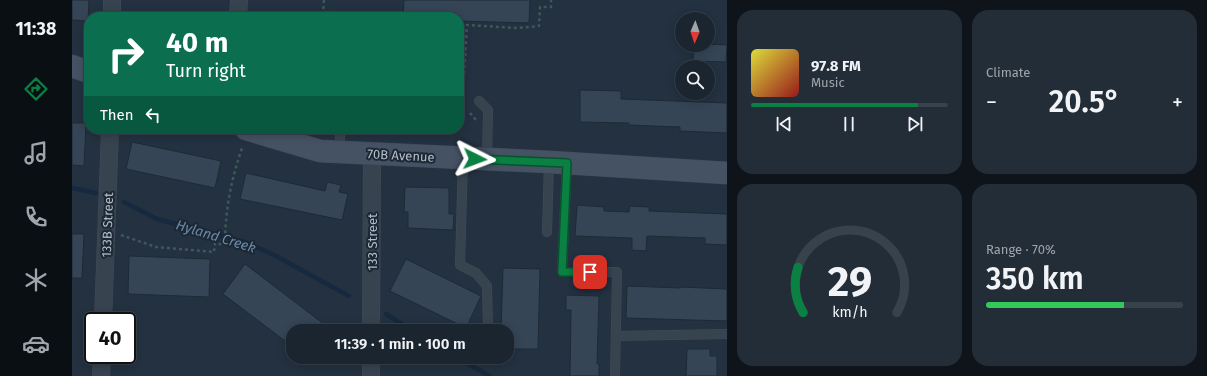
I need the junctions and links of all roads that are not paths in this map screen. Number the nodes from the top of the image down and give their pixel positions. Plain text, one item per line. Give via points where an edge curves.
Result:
1 (112, 0) edge
2 (239, 0) edge
3 (112, 12) edge
4 (238, 12) edge
5 (72, 66) edge
6 (84, 70) edge
7 (479, 101) dead end
8 (110, 134) edge
9 (340, 134) edge
10 (244, 138) edge
11 (340, 152) junction
12 (372, 153) junction
13 (463, 158) junction
14 (487, 159) junction
15 (558, 163) junction
16 (727, 173) edge
17 (547, 232) dead end
18 (103, 312) edge
19 (371, 324) edge
20 (488, 324) edge
21 (727, 334) edge
22 (616, 336) junction
23 (102, 364) edge
24 (371, 364) edge
25 (101, 376) edge
26 (371, 376) edge
27 (616, 376) edge

1 - 3 street
2 - 4 street
5 - 6 street
7 - 14 lane via 488,110
8 - 18 street, 133B Street
9 - 11 lane
10 - 11 street, 70B Avenue
11 - 12 street, 70B Avenue
12 - 13 street, 70B Avenue
12 - 19 street, 133 Street
13 - 14 street, 70B Avenue
13 - 20 lane via 460,265 476,273 487,286
14 - 15 street, 70B Avenue
15 - 16 street, 70B Avenue
15 - 17 lane
15 - 22 lane via 562,272 617,272
21 - 22 lane
22 - 27 lane
23 - 25 street
24 - 26 street

